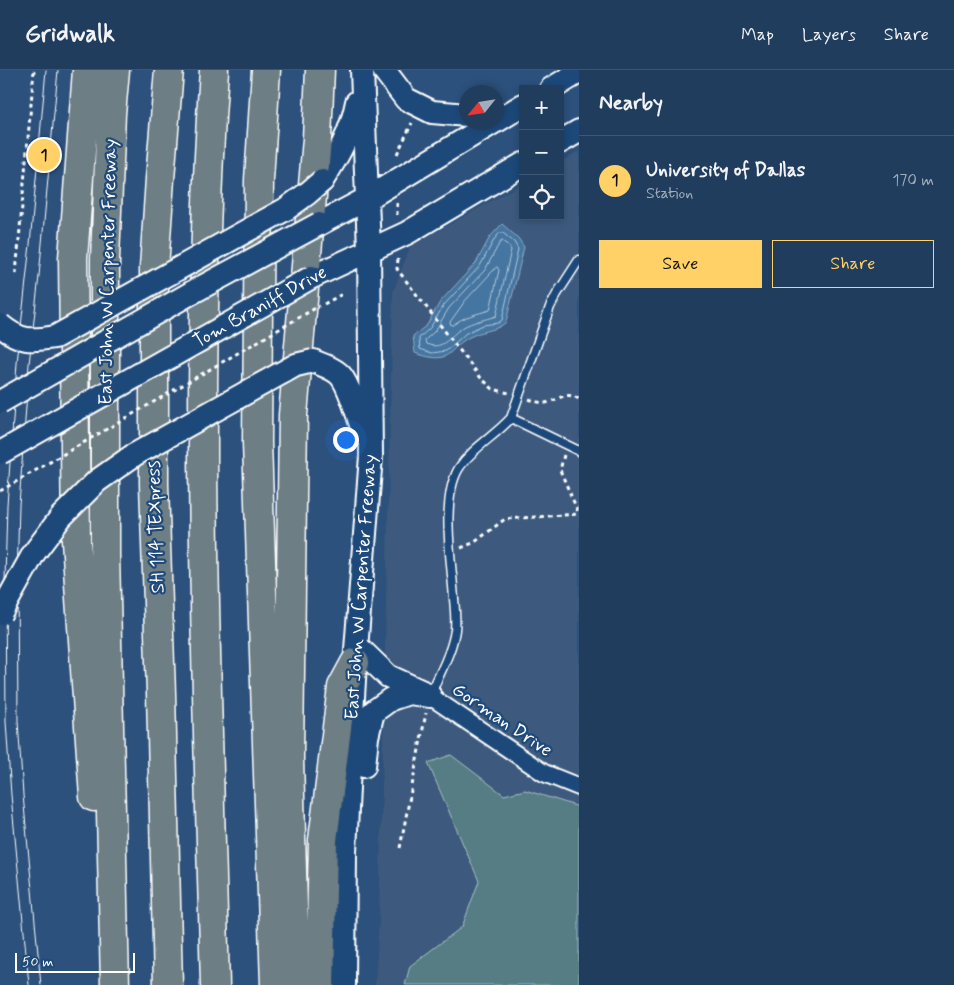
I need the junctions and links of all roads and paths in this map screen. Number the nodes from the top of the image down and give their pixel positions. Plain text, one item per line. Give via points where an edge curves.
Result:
1 (34, 70) edge
2 (87, 70) edge
3 (115, 70) edge
4 (169, 70) edge
5 (214, 70) edge
6 (266, 70) edge
7 (320, 70) edge
8 (384, 70) edge
9 (362, 71) edge
10 (579, 72) edge
11 (558, 85) edge
12 (519, 105) edge
13 (519, 107) edge
14 (504, 108) edge
15 (459, 114) edge
16 (504, 116) edge
17 (412, 122) dead end
18 (482, 130) edge
19 (579, 131) edge
20 (564, 140) edge
21 (398, 154) dead end
22 (519, 166) edge
23 (368, 198) junction
24 (396, 200) dead end
25 (396, 225) dead end
26 (370, 249) junction
27 (398, 259) dead end
28 (579, 260) edge
29 (16, 274) dead end
30 (344, 293) dead end
31 (0, 325) edge
32 (512, 394) dead end
33 (528, 399) dead end
34 (579, 399) edge
35 (0, 402) edge
36 (511, 418) junction
37 (567, 445) junction
38 (579, 450) edge
39 (0, 453) edge
40 (371, 456) junction
41 (0, 490) edge
42 (579, 514) edge
43 (451, 552) junction
44 (0, 614) edge
45 (356, 654) junction
46 (430, 696) junction
47 (579, 787) edge
48 (400, 848) dead end
49 (345, 881) junction
50 (115, 942) junction
51 (115, 985) edge
52 (168, 985) edge
53 (215, 985) edge
54 (275, 985) edge
55 (295, 985) edge
56 (320, 985) edge
57 (344, 985) edge

1 - 29 path
2 - 50 highway via 74,258 76,541 102,916
3 - 50 highway, East John W Carpenter Freeway via 105,259 106,554
4 - 52 highway, SH 114 TEXpress via 154,297 154,484
5 - 53 highway via 207,167 202,468
6 - 54 highway via 259,180 257,442
7 - 55 highway via 293,416 288,758
8 - 15 main road via 406,99 432,112
9 - 23 main road, East John W Carpenter Freeway
9 - 31 main road, bridge via 353,123 338,155 322,180 286,209 55,337 32,341 11,334
10 - 11 main road
12 - 14 main road
13 - 16 main road
17 - 21 path
18 - 23 main road
19 - 20 main road
22 - 26 main road, Tom Braniff Drive via 407,233
23 - 26 main road, East John W Carpenter Freeway
23 - 35 main road, bridge via 191,293
24 - 25 path
26 - 39 main road, Tom Braniff Drive, bridge via 312,276
26 - 40 main road, East John W Carpenter Freeway
27 - 32 path via 397,269 481,378 493,389
28 - 36 lane via 550,307
30 - 41 path, bridge
33 - 34 path via 542,403 565,395
36 - 37 lane
36 - 43 lane via 458,469 448,504
37 - 38 lane
37 - 42 path via 560,470
40 - 44 main road, bridge via 341,376 313,362 296,365 134,455 97,481 34,552
40 - 45 main road, East John W Carpenter Freeway
42 - 43 path via 504,519 475,542
43 - 46 lane via 455,629
45 - 46 main road via 388,676
45 - 49 main road, East John W Carpenter Freeway
45 - 56 highway via 342,687 323,840
46 - 47 street, Gorman Drive via 544,772
46 - 48 path
46 - 49 main road via 408,693 392,699 374,712 366,737 360,843
49 - 57 main road, East John W Carpenter Freeway
50 - 51 highway, East John W Carpenter Freeway

